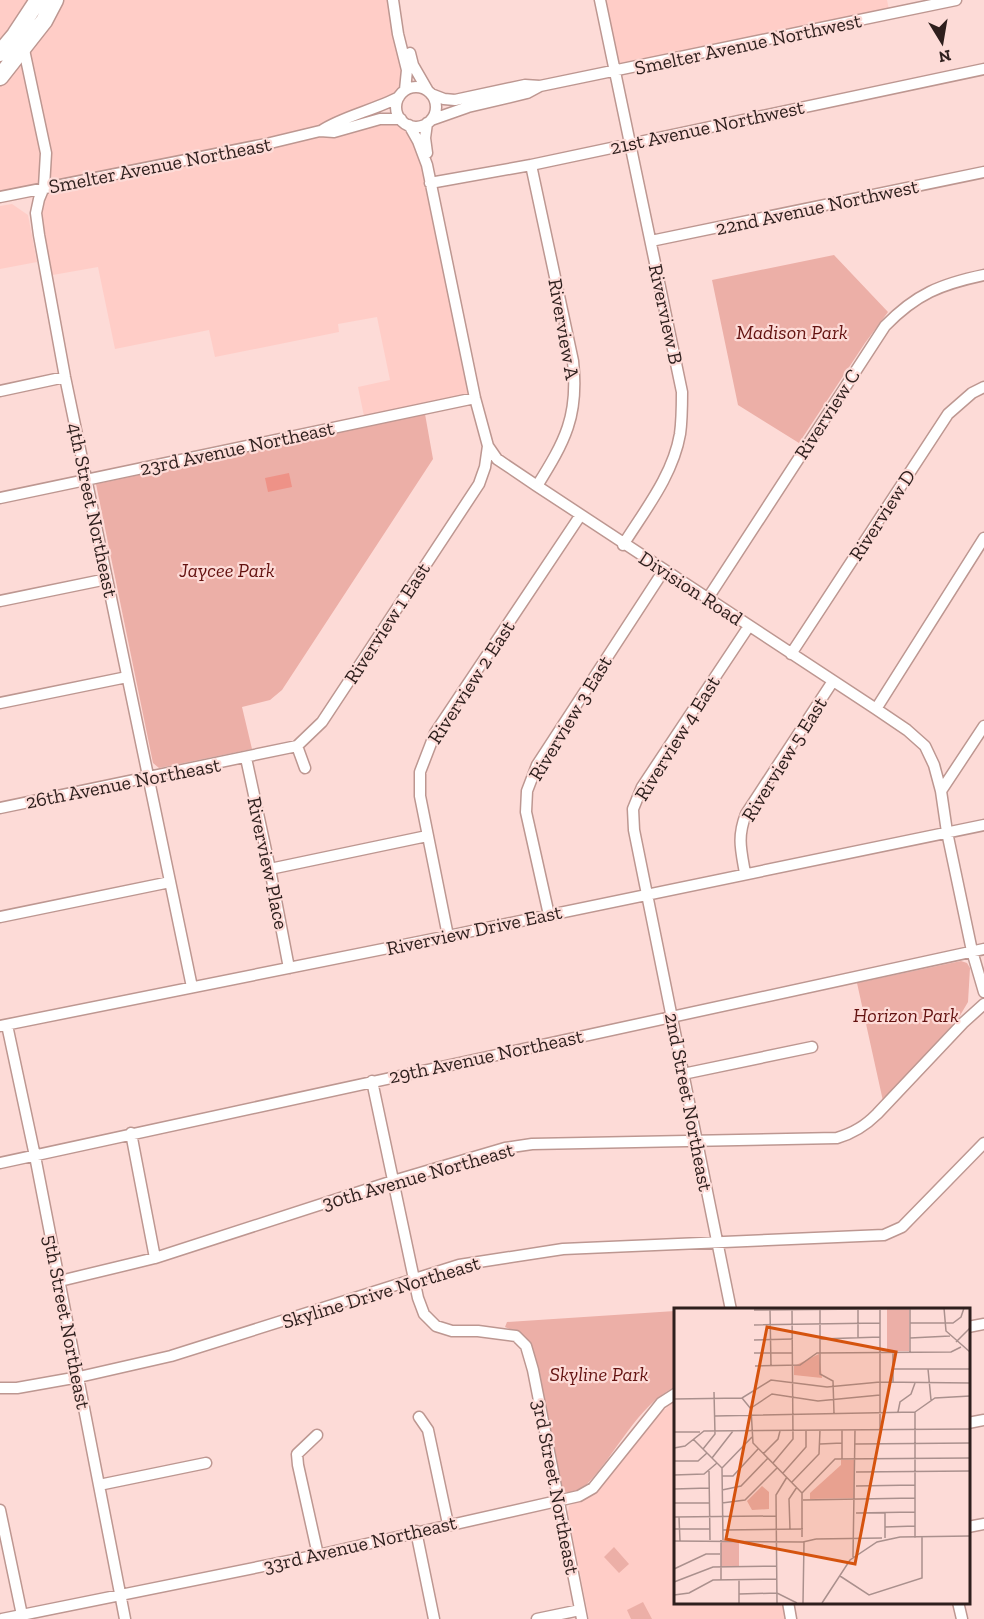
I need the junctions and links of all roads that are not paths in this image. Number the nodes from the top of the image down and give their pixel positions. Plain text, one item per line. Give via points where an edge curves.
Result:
1 (38, 0) edge
2 (55, 0) edge
3 (393, 0) edge
4 (600, 0) edge
5 (956, 0) edge
6 (397, 21) junction
7 (20, 41) junction
8 (0, 53) edge
9 (984, 69) edge
10 (615, 72) junction
11 (0, 76) edge
12 (540, 86) junction
13 (430, 92) junction
14 (402, 94) junction
15 (405, 122) junction
16 (429, 122) junction
17 (320, 131) junction
18 (631, 142) junction
19 (427, 165) junction
20 (531, 165) junction
21 (984, 172) edge
22 (430, 183) junction
23 (44, 187) junction
24 (0, 197) edge
25 (651, 242) junction
26 (984, 275) edge
27 (65, 377) junction
28 (984, 387) edge
29 (0, 391) edge
30 (475, 398) junction
31 (488, 446) junction
32 (87, 480) junction
33 (537, 486) junction
34 (0, 498) edge
35 (580, 516) junction
36 (984, 538) edge
37 (623, 545) junction
38 (664, 570) junction
39 (107, 579) junction
40 (708, 598) junction
41 (0, 600) edge
42 (749, 626) junction
43 (791, 654) junction
44 (127, 677) junction
45 (833, 681) junction
46 (0, 703) edge
47 (876, 709) junction
48 (984, 726) edge
49 (297, 746) junction
50 (246, 758) junction
51 (305, 768) dead end
52 (149, 777) junction
53 (941, 792) junction
54 (0, 808) edge
55 (984, 825) edge
56 (947, 832) junction
57 (427, 836) junction
58 (270, 869) junction
59 (746, 873) junction
60 (170, 882) junction
61 (647, 894) junction
62 (549, 915) junction
63 (0, 917) edge
64 (448, 936) junction
65 (984, 949) edge
66 (972, 951) junction
67 (289, 968) junction
68 (192, 987) junction
69 (984, 992) edge
70 (984, 1004) edge
71 (671, 1016) junction
72 (4, 1025) edge
73 (812, 1047) dead end
74 (683, 1074) junction
75 (372, 1082) junction
76 (131, 1133) junction
77 (696, 1142) junction
78 (984, 1143) edge
79 (35, 1156) junction
80 (0, 1163) edge
81 (393, 1181) junction
82 (717, 1244) junction
83 (155, 1258) junction
84 (414, 1280) junction
85 (60, 1281) junction
86 (731, 1308) edge
87 (984, 1324) edge
88 (969, 1327) edge
89 (79, 1377) junction
90 (0, 1388) edge
91 (674, 1395) edge
92 (419, 1417) dead end
93 (984, 1420) edge
94 (969, 1423) edge
95 (317, 1435) dead end
96 (206, 1463) dead end
97 (99, 1485) junction
98 (560, 1501) junction
99 (0, 1510) edge
100 (448, 1524) junction
101 (984, 1524) edge
102 (969, 1527) edge
103 (416, 1532) junction
104 (318, 1555) junction
105 (120, 1595) junction
106 (788, 1604) edge
107 (958, 1604) edge
108 (581, 1614) edge
109 (22, 1616) junction
110 (2, 1619) edge
111 (125, 1619) edge
112 (434, 1619) edge
113 (537, 1619) edge
114 (791, 1619) edge
115 (962, 1619) edge

1 - 7 highway
2 - 7 highway via 44,21
3 - 6 street
4 - 10 street, Riverview B
5 - 10 street, Smelter Avenue Northwest
6 - 13 street via 403,28 413,65
6 - 14 street via 407,70
7 - 8 highway
7 - 11 highway
7 - 23 street, 4th Street Northeast via 46,153
9 - 18 street, 21st Avenue Northwest
10 - 12 street, Smelter Avenue Northwest
10 - 18 street, Riverview B
12 - 13 street, Smelter Avenue Northwest via 525,85 455,100
12 - 16 street, Smelter Avenue Northwest
13 - 14 street via 419,87
13 - 16 street via 436,107
14 - 15 street via 396,106
14 - 17 street, Smelter Avenue Northeast
15 - 16 street via 418,126
15 - 17 street, Smelter Avenue Northeast via 380,119 334,132
15 - 19 street, Division Road
16 - 19 street, Division Road via 425,138
17 - 23 street, Smelter Avenue Northeast
18 - 20 street, 21st Avenue Northwest
18 - 25 street, Riverview B
19 - 22 street, Division Road
20 - 22 street, 21st Avenue Northwest
20 - 33 street, Riverview A via 576,386 566,436
21 - 25 street, 22nd Avenue Northwest
22 - 30 street, Division Road
23 - 24 street, Smelter Avenue Northeast
23 - 27 street, 4th Street Northeast via 36,213 37,224
25 - 37 street, Riverview B via 682,392 680,434 663,480
26 - 40 street, Riverview C via 938,287 915,300 885,326
27 - 29 street
27 - 32 street, 4th Street Northeast
28 - 43 street, Riverview D via 948,414
30 - 31 street, Division Road
30 - 32 street, 23rd Avenue Northeast
31 - 33 street, Division Road via 497,459
31 - 49 street, Riverview 1 East via 479,484 322,722
32 - 34 street, 23rd Avenue Northeast
32 - 39 street, 4th Street Northeast
33 - 35 street, Division Road
35 - 37 street, Division Road
35 - 57 street, Riverview 2 East via 435,733 420,772
36 - 47 street
37 - 38 street, Division Road
38 - 40 street, Division Road
38 - 62 street, Riverview 3 East via 537,765 527,791 526,812
39 - 41 street
39 - 44 street, 4th Street Northeast
40 - 42 street, Division Road
42 - 43 street, Division Road
42 - 61 street, Riverview 4 East via 642,787 633,808
43 - 45 street, Division Road
44 - 46 street
44 - 52 street, 4th Street Northeast
45 - 47 street, Division Road
45 - 59 street, Riverview 5 East via 746,814 739,841
47 - 53 street, Division Road via 926,746
48 - 53 street
49 - 50 street
49 - 51 street
50 - 52 street, 26th Avenue Northeast
50 - 58 street, Riverview Place
52 - 54 street, 26th Avenue Northeast
52 - 60 street, 4th Street Northeast
53 - 56 street, Division Road
55 - 56 street, Riverview Drive East
56 - 59 street, Riverview Drive East
56 - 66 street, Division Road
57 - 58 street
57 - 64 street, Riverview 2 East
58 - 67 street, Riverview Place
59 - 61 street, Riverview Drive East
60 - 63 street
60 - 68 street, 4th Street Northeast
61 - 62 street, Riverview Drive East
61 - 71 street, 2nd Street Northeast
62 - 64 street, Riverview Drive East
64 - 67 street, Riverview Drive East
65 - 66 street, 29th Avenue Northeast
66 - 69 street, Division Road
66 - 71 street, 29th Avenue Northeast
67 - 68 street, Riverview Drive East
68 - 72 street, Riverview Drive East
70 - 77 street, 30th Avenue Northeast via 866,1125 852,1134 837,1138
71 - 74 street, 2nd Street Northeast
71 - 75 street, 29th Avenue Northeast
72 - 79 street, 5th Street Northeast
73 - 74 street
74 - 77 street, 2nd Street Northeast
75 - 76 street, 29th Avenue Northeast
75 - 81 street, 3rd Street Northeast
76 - 79 street, 29th Avenue Northeast
76 - 83 street
77 - 81 street, 30th Avenue Northeast via 532,1144 505,1148
77 - 82 street, 2nd Street Northeast
78 - 82 street, Skyline Drive Northeast via 902,1227 884,1235
79 - 80 street, 29th Avenue Northeast
79 - 85 street, 5th Street Northeast
81 - 83 street, 30th Avenue Northeast
81 - 84 street, 3rd Street Northeast
82 - 84 street, Skyline Drive Northeast via 528,1253 459,1265
82 - 86 street, 2nd Street Northeast
83 - 85 street, 30th Avenue Northeast
84 - 89 street, Skyline Drive Northeast via 171,1356
84 - 98 street, 3rd Street Northeast via 424,1314 436,1326 516,1336 526,1346
85 - 89 street, 5th Street Northeast
87 - 88 street
89 - 90 street, Skyline Drive Northeast
89 - 97 street, 5th Street Northeast
91 - 98 street, 33rd Avenue Northeast via 661,1403 593,1488
92 - 100 street via 428,1430
93 - 94 street
95 - 104 street via 297,1454
96 - 97 street
97 - 105 street, 5th Street Northeast
98 - 100 street, 33rd Avenue Northeast
98 - 108 street, 3rd Street Northeast
99 - 109 street
100 - 103 street, 33rd Avenue Northeast
101 - 102 street
103 - 104 street, 33rd Avenue Northeast
103 - 112 street
104 - 105 street, 33rd Avenue Northeast
105 - 109 street, 33rd Avenue Northeast
105 - 111 street, 5th Street Northeast
106 - 114 street
107 - 115 street
108 - 113 street
109 - 110 street, 33rd Avenue Northeast

